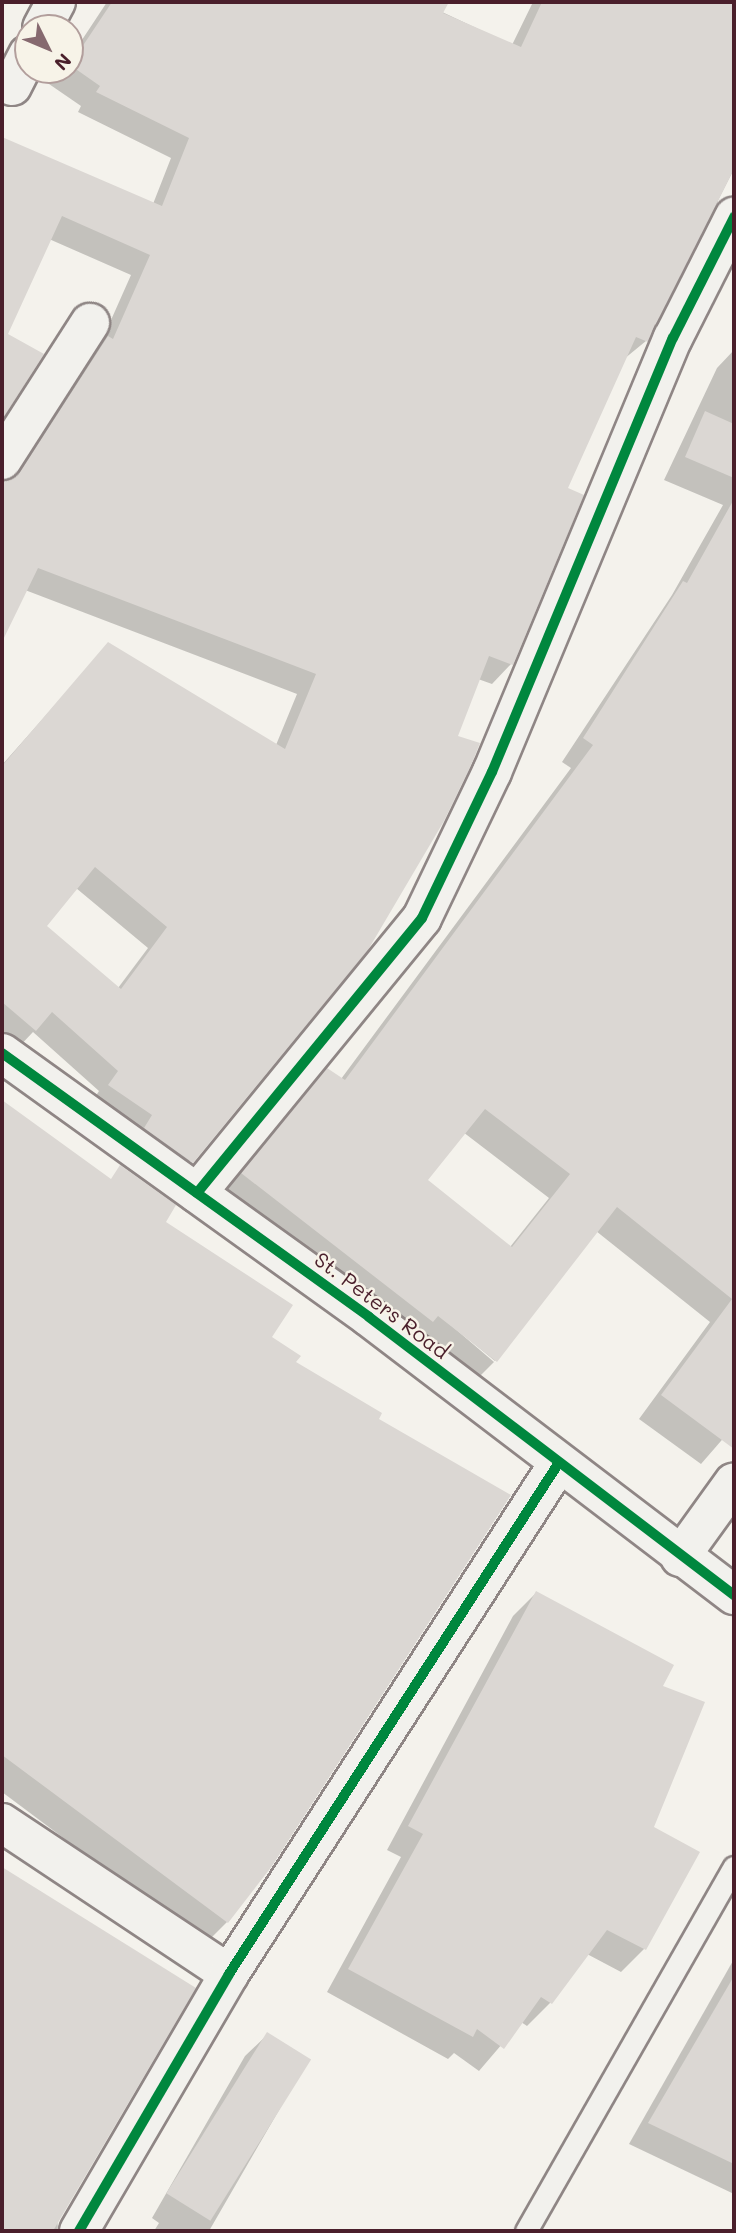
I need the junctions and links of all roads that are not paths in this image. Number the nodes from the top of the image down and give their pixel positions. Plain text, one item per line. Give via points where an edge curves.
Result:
1 (734, 217) edge
2 (90, 323) dead end
3 (2, 460) edge
4 (2, 1053) edge
5 (197, 1193) junction
6 (558, 1464) junction
7 (734, 1482) edge
8 (680, 1557) junction
9 (734, 1595) edge
10 (2, 1823) edge
11 (734, 1867) edge
12 (229, 1974) junction
13 (79, 2231) edge
14 (526, 2231) edge

1 - 5 street via 673,338 492,772 422,918
2 - 3 street
4 - 5 street, St. Peters Road
5 - 6 street, St. Peters Road via 369,1317
6 - 8 street, St. Peters Road
6 - 12 street
7 - 8 street
8 - 9 street, St. Peters Road
10 - 12 street
11 - 14 lane
12 - 13 street

